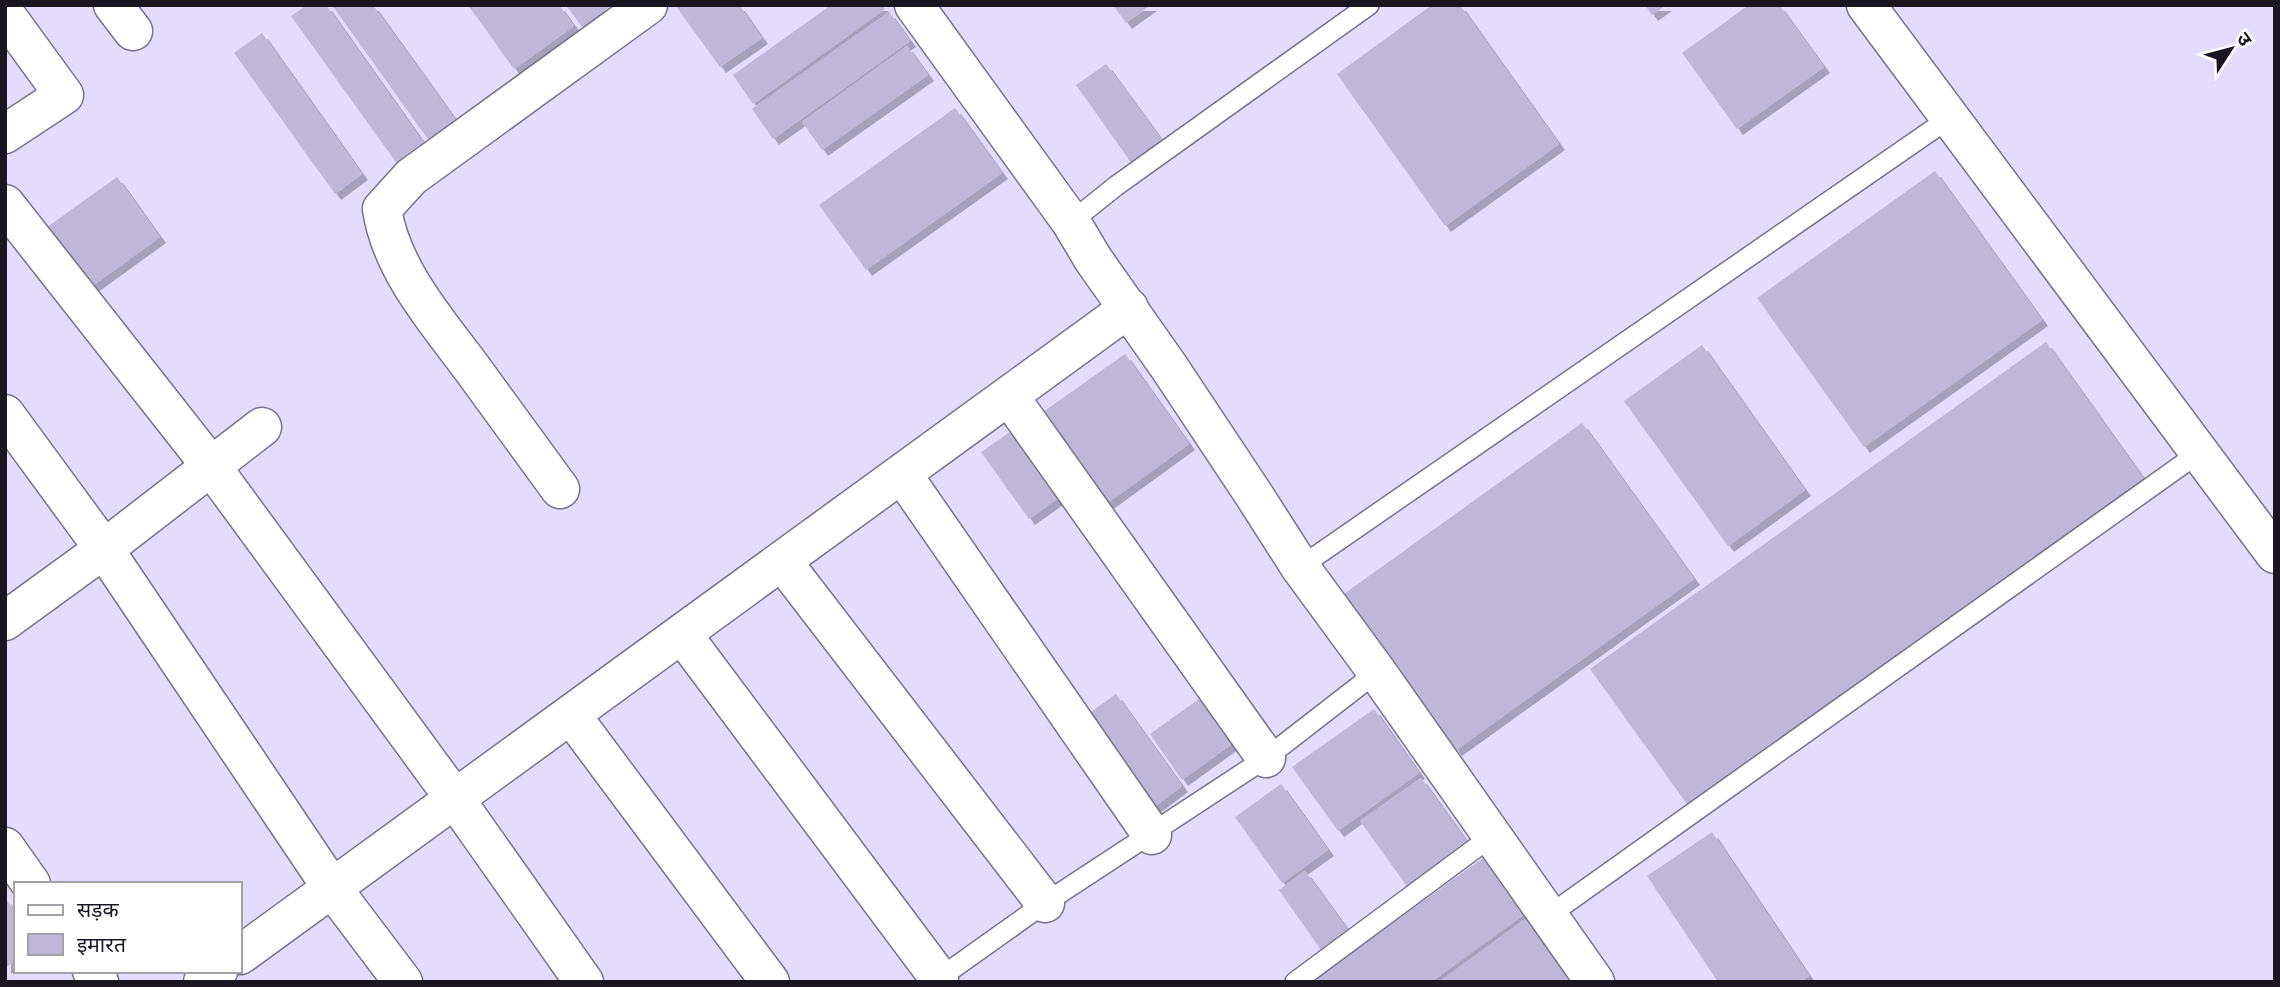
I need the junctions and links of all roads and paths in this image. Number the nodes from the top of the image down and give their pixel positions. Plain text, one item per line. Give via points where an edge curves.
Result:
1 (648, 5) edge
2 (914, 5) edge
3 (1369, 5) edge
4 (1866, 5) edge
5 (5, 14) edge
6 (1948, 119) junction
7 (5, 134) edge
8 (5, 204) edge
9 (1071, 222) junction
10 (1129, 309) junction
11 (1009, 396) junction
12 (5, 414) edge
13 (262, 427) dead end
14 (2200, 452) junction
15 (211, 466) junction
16 (902, 474) junction
17 (560, 489) dead end
18 (104, 549) junction
19 (2275, 554) edge
20 (782, 561) junction
21 (1300, 567) junction
22 (5, 621) edge
23 (682, 634) junction
24 (1377, 672) junction
25 (571, 715) junction
26 (1266, 758) junction
27 (455, 799) junction
28 (1152, 835) junction
29 (1492, 836) junction
30 (5, 847) edge
31 (30, 882) edge
32 (332, 888) junction
33 (1045, 903) junction
34 (1548, 916) junction
35 (242, 954) edge
36 (937, 980) edge
37 (403, 982) edge
38 (584, 982) edge
39 (770, 982) edge
40 (1295, 982) edge
41 (1595, 982) edge

1 - 17 street via 411,177 382,209 397,256 425,305
2 - 9 street
3 - 9 lane
4 - 6 street
5 - 7 street via 64,95
6 - 14 street
6 - 21 lane
8 - 15 street
9 - 10 street
10 - 11 street
10 - 21 street
11 - 16 street
11 - 26 street
12 - 18 street
13 - 15 street
14 - 19 street
14 - 34 lane
15 - 18 street
15 - 27 street
16 - 20 street
16 - 28 street
18 - 22 street
18 - 32 street
20 - 23 street
20 - 33 street
21 - 24 street
23 - 25 street
23 - 36 street
24 - 26 lane
24 - 29 street
25 - 27 street
25 - 39 street
26 - 28 lane
27 - 32 street
27 - 38 street
28 - 33 lane
29 - 34 street
29 - 40 lane
30 - 31 street
32 - 35 street
32 - 37 street
33 - 36 lane
34 - 41 street

